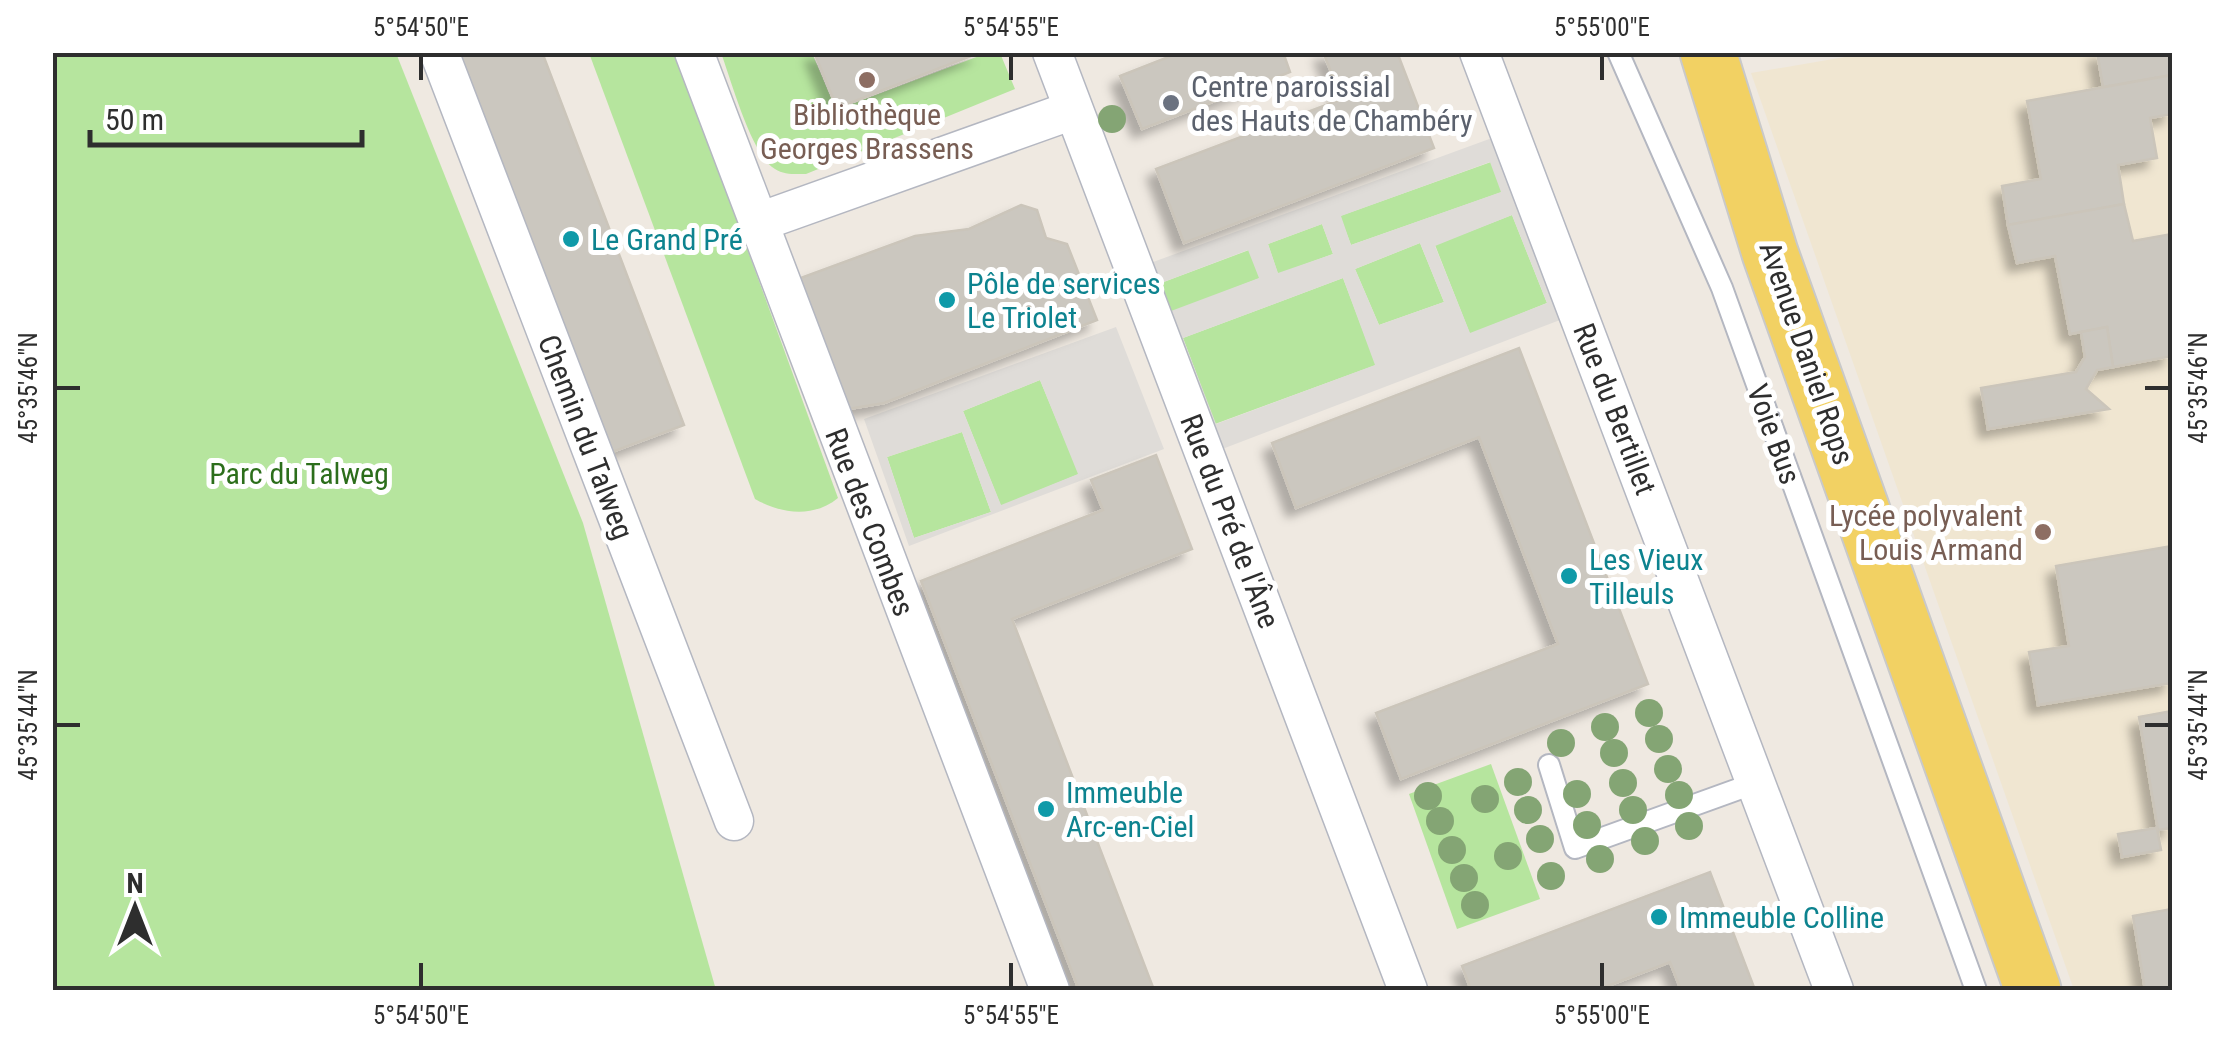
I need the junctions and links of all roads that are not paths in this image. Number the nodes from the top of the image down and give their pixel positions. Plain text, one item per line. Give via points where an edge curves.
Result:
1 (438, 52) edge
2 (694, 52) edge
3 (1052, 52) edge
4 (1479, 52) edge
5 (1618, 52) edge
6 (1668, 52) edge
7 (1708, 52) edge
8 (1074, 110) junction
9 (759, 222) junction
10 (1770, 253) junction
11 (1548, 766) dead end
12 (1758, 782) junction
13 (734, 821) dead end
14 (1050, 990) edge
15 (1408, 990) edge
16 (1834, 990) edge
17 (1976, 990) edge
18 (2033, 990) edge

1 - 13 street, Chemin du Talweg
2 - 9 street, Rue des Combes
3 - 8 street, Rue du Pré de l'Âne
4 - 12 street, Rue du Bertillet
5 - 17 lane, Voie Bus via 1722,288
6 - 10 main road
7 - 10 main road, Avenue Daniel Rops
8 - 9 street
8 - 15 street, Rue du Pré de l'Âne
9 - 14 street, Rue des Combes
10 - 18 main road, Avenue Daniel Rops
11 - 12 lane via 1575,848
12 - 16 street, Rue du Bertillet

